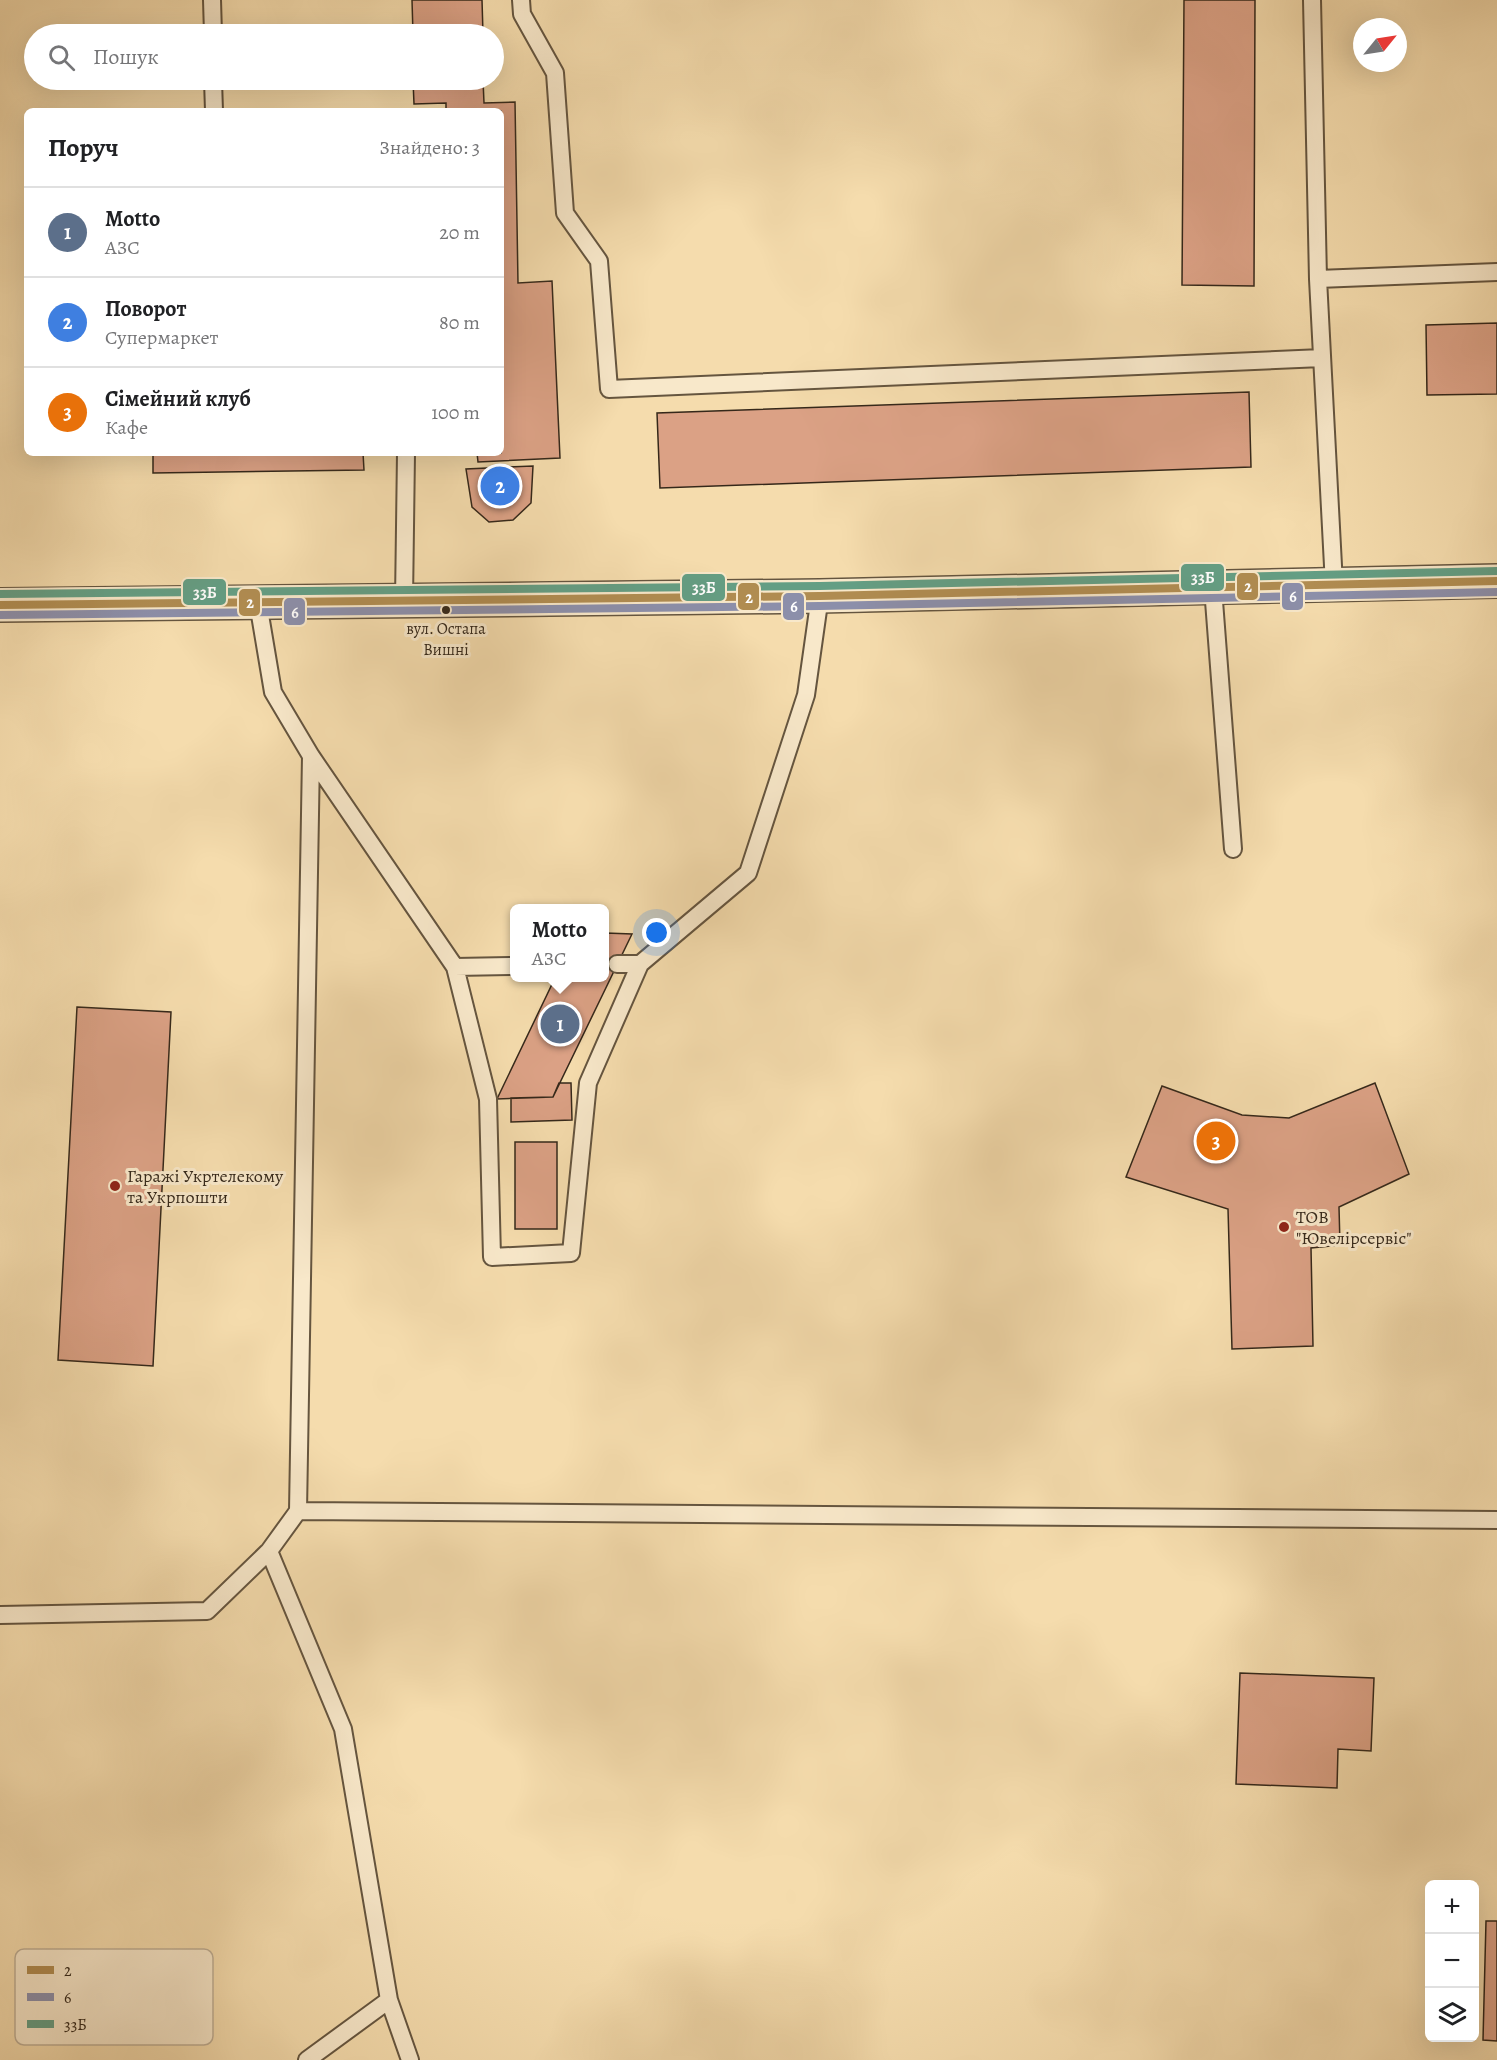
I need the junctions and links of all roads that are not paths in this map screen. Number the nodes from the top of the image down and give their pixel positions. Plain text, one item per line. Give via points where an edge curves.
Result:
1 (212, 0) edge
2 (521, 0) edge
3 (1312, 0) edge
4 (213, 24) edge
5 (213, 90) edge
6 (214, 108) edge
7 (1497, 272) edge
8 (1318, 279) junction
9 (1322, 358) junction
10 (406, 456) edge
11 (1497, 581) edge
12 (1334, 585) junction
13 (1212, 588) junction
14 (820, 596) junction
15 (404, 601) junction
16 (258, 603) junction
17 (0, 605) edge
18 (311, 756) junction
19 (1233, 849) dead end
20 (617, 964) dead end
21 (640, 964) junction
22 (510, 966) edge
23 (455, 967) junction
24 (298, 1511) junction
25 (1497, 1520) edge
26 (269, 1551) junction
27 (0, 1615) edge
28 (389, 2000) junction
29 (307, 2060) edge
30 (410, 2060) edge

1 - 4 lane
2 - 9 lane via 522,14 555,73 565,213 599,261 609,389
3 - 8 lane
5 - 6 lane
7 - 8 lane
8 - 9 lane
9 - 12 lane
10 - 15 lane
11 - 12 street
12 - 13 street
13 - 14 street
13 - 19 lane
14 - 15 street
14 - 21 lane via 806,695 748,873
15 - 16 street
16 - 17 street
16 - 18 lane via 273,692
18 - 23 lane
18 - 24 lane
20 - 21 lane
21 - 23 lane via 588,1083 571,1253 492,1257 488,1099
22 - 23 lane
24 - 25 lane
24 - 26 lane
26 - 27 lane via 207,1611
26 - 28 lane via 343,1729
28 - 29 lane
28 - 30 lane

